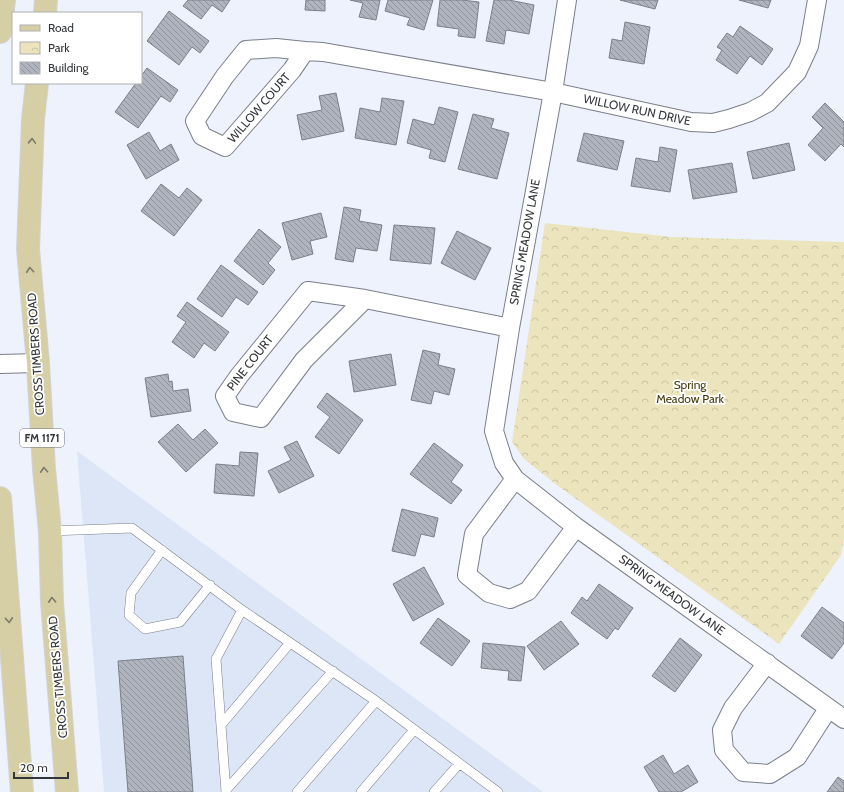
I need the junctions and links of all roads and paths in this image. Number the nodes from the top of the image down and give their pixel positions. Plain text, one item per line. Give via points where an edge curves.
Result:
1 (4, 0) edge
2 (46, 0) edge
3 (567, 0) edge
4 (817, 0) edge
5 (45, 12) edge
6 (0, 32) edge
7 (305, 51) junction
8 (36, 84) edge
9 (552, 92) junction
10 (365, 299) junction
11 (510, 328) junction
12 (38, 363) junction
13 (0, 364) edge
14 (515, 479) junction
15 (0, 498) edge
16 (576, 527) junction
17 (50, 531) junction
18 (162, 550) junction
19 (210, 585) junction
20 (242, 610) junction
21 (290, 643) junction
22 (767, 663) junction
23 (333, 671) junction
24 (376, 702) junction
25 (828, 709) junction
26 (844, 719) edge
27 (221, 725) junction
28 (414, 730) junction
29 (459, 764) junction
30 (226, 791) edge
31 (22, 792) edge
32 (67, 792) edge
33 (297, 792) edge
34 (361, 792) edge
35 (434, 792) edge
36 (497, 792) edge

1 - 6 main road
2 - 5 main road
3 - 9 street, SPRING MEADOW LANE
4 - 9 street, WILLOW RUN DRIVE via 809,46 797,72 767,103 729,120 712,123 690,122
7 - 7 street, WILLOW COURT via 292,70 225,147 202,136 195,121 246,50 276,48
7 - 9 street, WILLOW COURT
12 -> 8 main road, CROSS TIMBERS ROAD / FM 1171 via 28,249
9 - 11 street, SPRING MEADOW LANE
10 - 10 street, PINE COURT via 304,360 261,418 233,412 225,396 308,290
10 - 11 street, PINE COURT
11 - 14 street, SPRING MEADOW LANE via 494,431 504,463
12 - 13 street
17 -> 12 main road, CROSS TIMBERS ROAD / FM 1171
14 - 16 street, SPRING MEADOW LANE
14 - 16 street via 474,534 467,575 489,594 510,599 528,592
15 -> 31 main road
16 - 22 street, SPRING MEADOW LANE
17 - 18 lane via 132,528
32 -> 17 main road, CROSS TIMBERS ROAD / FM 1171 via 52,602
18 - 19 lane
18 - 19 lane via 132,593 129,616 145,629 180,622
19 - 20 lane
20 - 21 lane
20 - 27 lane via 216,659
21 - 23 lane
21 - 27 lane
22 - 25 street, SPRING MEADOW LANE
22 - 25 street via 733,708 722,730 724,750 743,772 770,774 797,757
23 - 24 lane
23 - 30 lane
24 - 28 lane
24 - 33 lane
25 - 26 street, SPRING MEADOW LANE
27 - 30 lane
28 - 29 lane
28 - 34 lane
29 - 35 lane
29 - 36 lane

